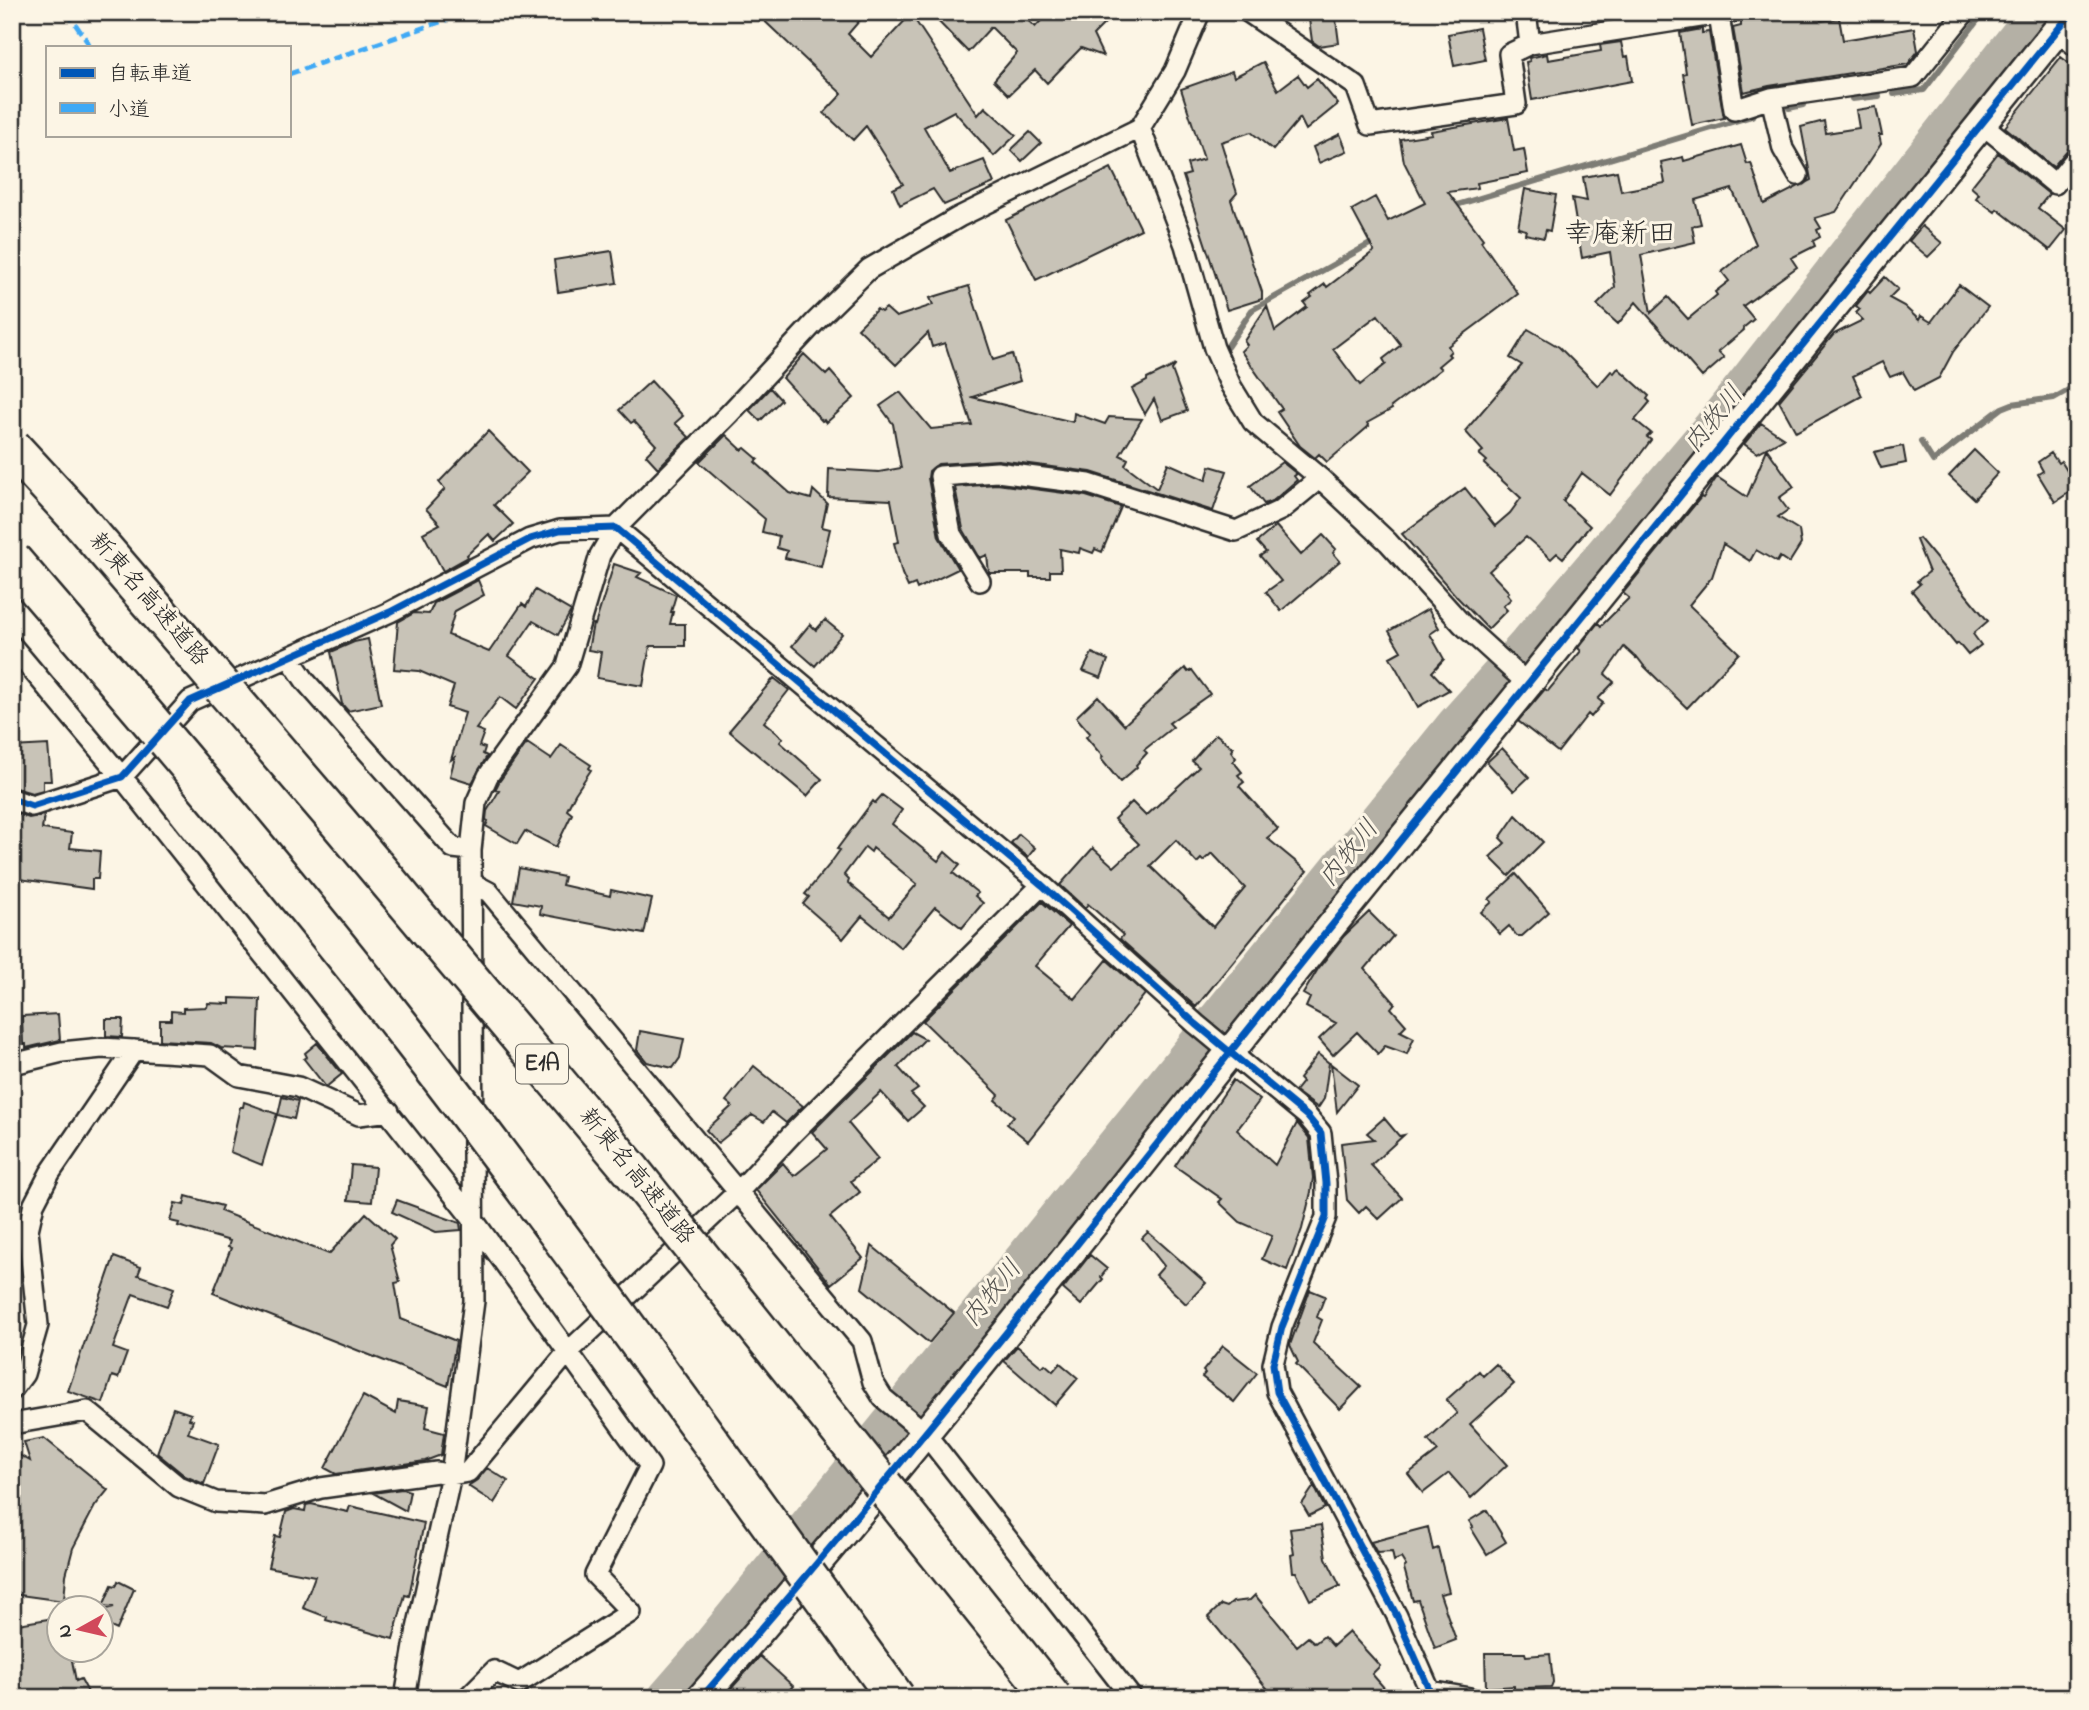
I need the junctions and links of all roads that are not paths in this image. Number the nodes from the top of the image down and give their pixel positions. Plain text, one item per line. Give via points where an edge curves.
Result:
1 (1200, 12) edge
2 (1248, 12) edge
3 (1526, 12) edge
4 (1965, 12) edge
5 (1725, 13) edge
6 (2068, 30) edge
7 (1530, 44) junction
8 (1771, 98) junction
9 (1982, 124) junction
10 (1140, 128) junction
11 (2077, 157) edge
12 (1798, 175) dead end
13 (12, 447) edge
14 (1320, 478) junction
15 (616, 528) junction
16 (12, 559) edge
17 (980, 581) dead end
18 (12, 646) edge
19 (289, 657) junction
20 (1523, 680) junction
21 (122, 777) junction
22 (12, 799) edge
23 (471, 850) junction
24 (472, 883) junction
25 (1042, 885) junction
26 (1225, 1048) junction
27 (134, 1050) junction
28 (12, 1063) edge
29 (389, 1111) junction
30 (739, 1191) junction
31 (472, 1218) junction
32 (567, 1353) junction
33 (12, 1390) edge
34 (12, 1424) edge
35 (920, 1428) junction
36 (451, 1475) junction
37 (405, 1698) edge
38 (467, 1698) edge
39 (701, 1698) edge
40 (897, 1698) edge
41 (1053, 1698) edge
42 (1132, 1698) edge
43 (1469, 1698) edge

1 - 10 street via 1175,71
2 - 7 street via 1356,86 1370,125 1516,104 1509,54
3 - 7 street
4 - 8 street via 1913,77
5 - 7 street
5 - 8 street via 1734,110
6 - 9 street
8 - 12 street via 1783,149
9 - 11 street via 2054,184
9 - 20 street
10 - 14 street via 1185,245 1214,348 1231,386 1253,422
10 - 15 street via 959,217 869,269
13 - 41 highway, 新東名高速道路 / E1A, bridge via 313,792 632,1171
14 - 17 street via 1281,510 1236,531 1089,484 997,472 940,476 951,534
14 - 20 street
15 - 19 street via 559,530 530,539 390,612
15 - 23 street via 600,555 567,666 488,776 476,803
15 - 25 street
16 - 40 highway, bridge via 211,792 405,1032 595,1283
18 - 21 street
19 - 21 street via 190,701
19 - 23 street via 453,848
20 - 26 street
21 - 22 street via 32,806
21 - 29 street
23 - 24 street
24 - 30 street via 489,892
24 - 31 street
25 - 26 street
25 - 30 street
26 - 35 street
26 - 43 street via 1321,1133 1326,1217 1282,1327 1273,1364 1277,1392 1397,1616 1430,1691
27 - 28 street via 102,1048
27 - 29 street via 211,1055 239,1076 298,1087 359,1115
27 - 33 street via 34,1204 29,1230 38,1325 24,1374
29 - 31 street
30 - 32 street
30 - 35 street via 862,1341 873,1382 883,1398
31 - 32 street
31 - 36 street via 474,1301
32 - 36 street via 468,1472
32 - 38 street via 650,1466 595,1575 631,1612 519,1683 494,1671
34 - 36 street via 87,1411 179,1487 216,1502 265,1505 321,1488 437,1472
35 - 39 street via 768,1622
35 - 42 street
36 - 37 street

